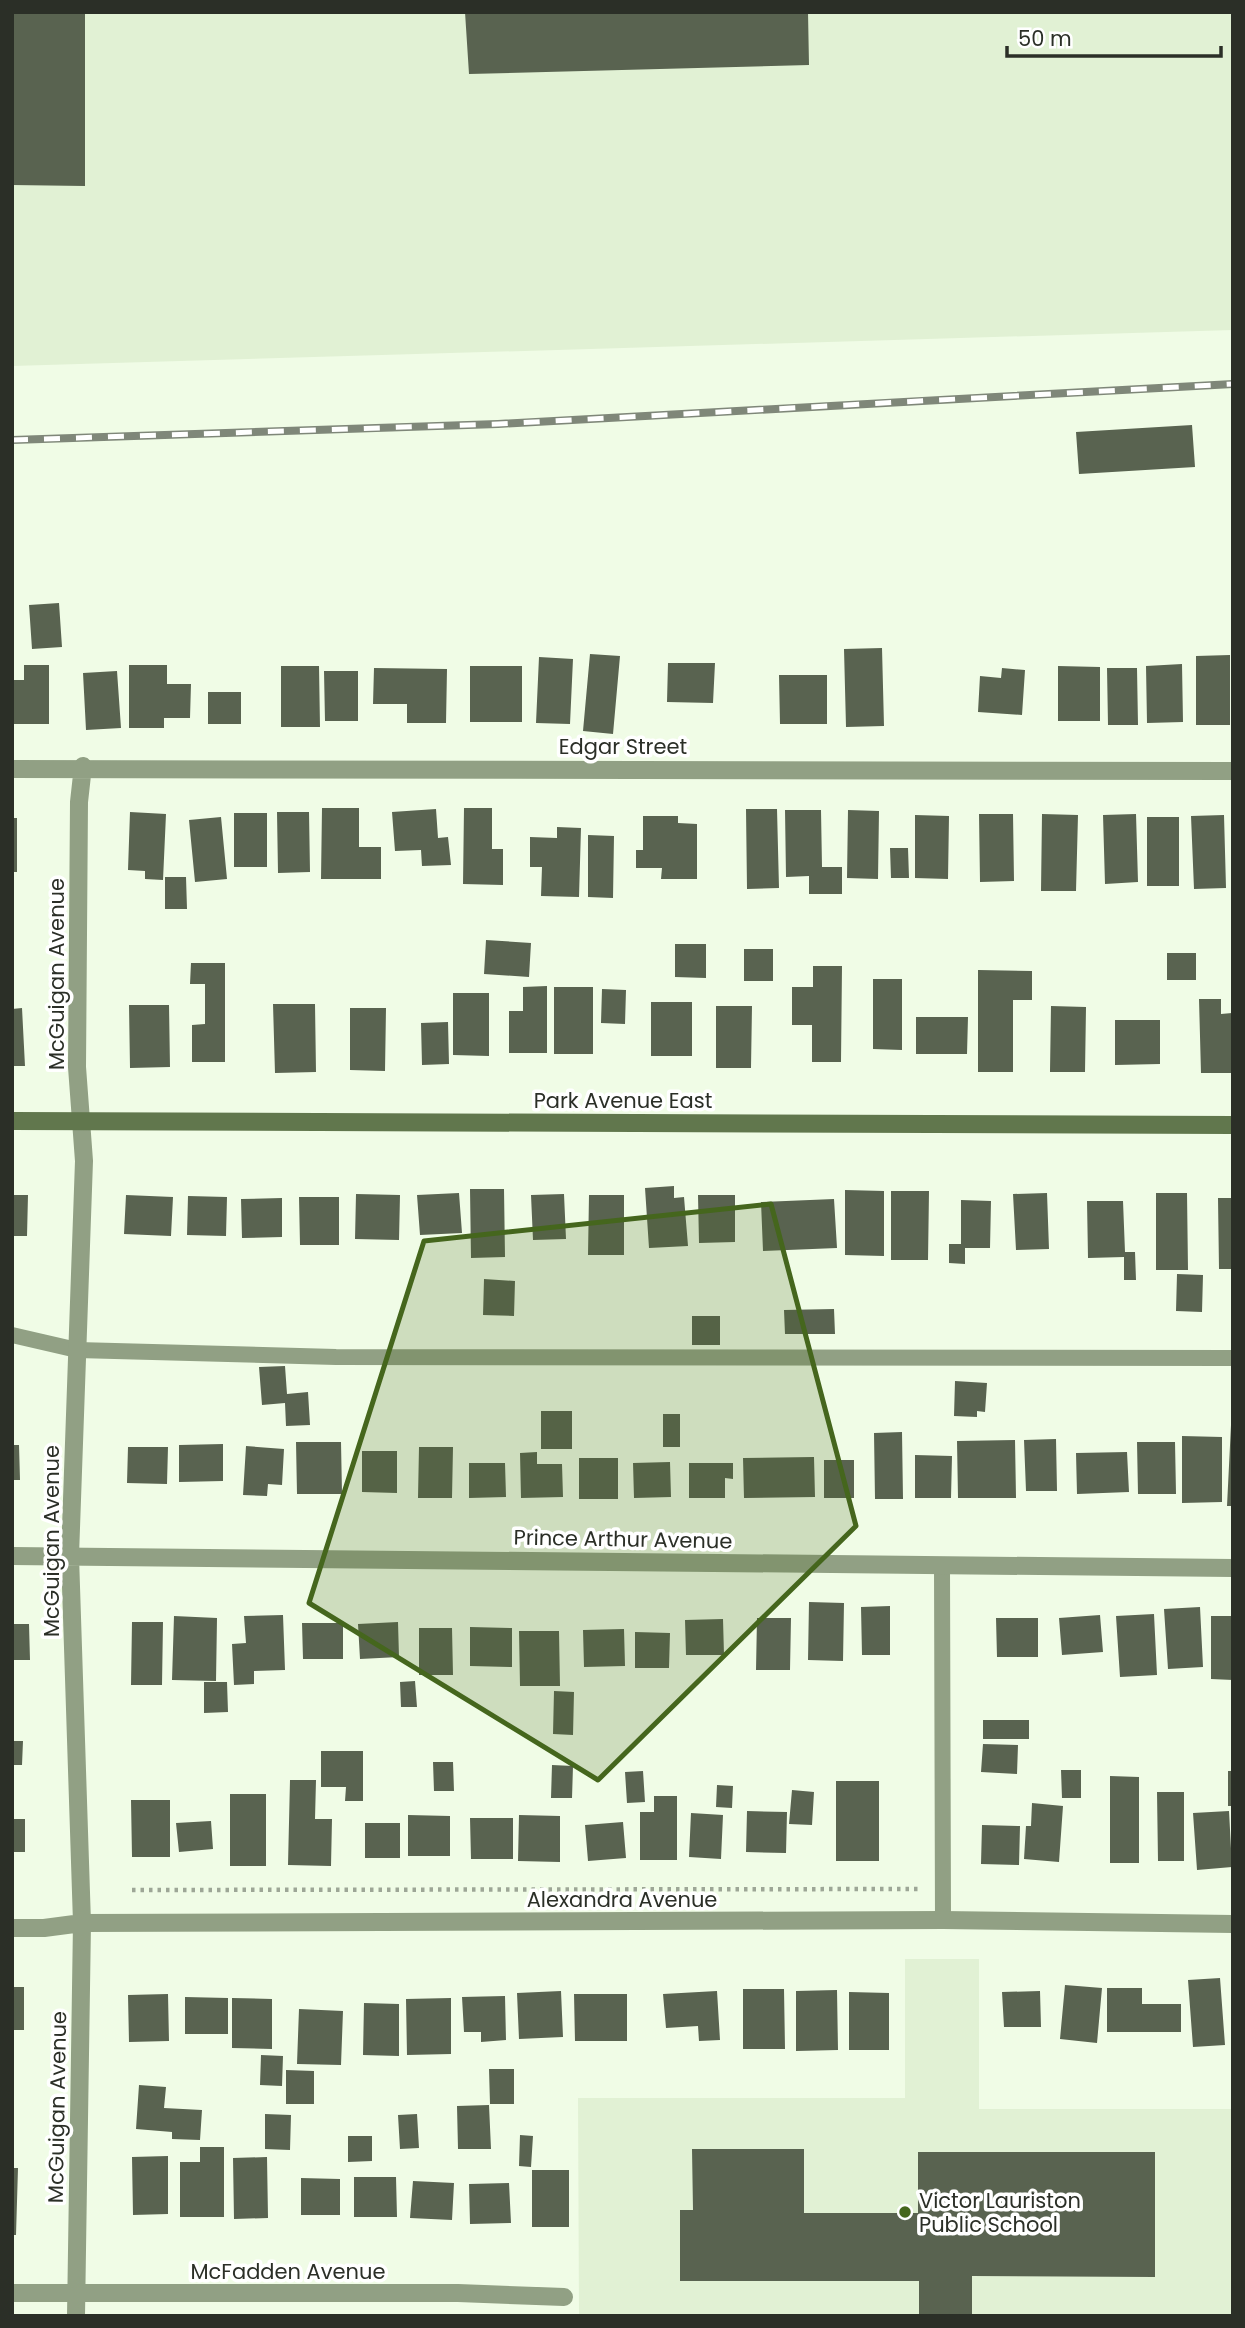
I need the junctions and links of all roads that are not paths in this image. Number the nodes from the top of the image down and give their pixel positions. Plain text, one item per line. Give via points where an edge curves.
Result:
1 (83, 766) junction
2 (12, 769) edge
3 (1233, 771) edge
4 (12, 1121) edge
5 (80, 1121) junction
6 (1233, 1125) edge
7 (12, 1335) edge
8 (77, 1350) junction
9 (1233, 1358) edge
10 (12, 1556) edge
11 (70, 1556) junction
12 (942, 1566) junction
13 (1233, 1568) edge
14 (943, 1920) junction
15 (82, 1923) junction
16 (1233, 1924) edge
17 (12, 1928) edge
18 (12, 2293) edge
19 (75, 2295) junction
20 (564, 2297) dead end
21 (76, 2316) edge

1 - 2 street, Edgar Street
1 - 3 street, Edgar Street
1 - 5 street, McGuigan Avenue via 79,802
4 - 5 main road, Park Avenue East
5 - 6 main road, Park Avenue East
5 - 8 street, McGuigan Avenue via 84,1161
7 - 8 lane
8 - 9 lane via 336,1357
8 - 11 street, McGuigan Avenue
10 - 11 street, Prince Arthur Avenue
11 - 12 street, Prince Arthur Avenue
11 - 15 street, McGuigan Avenue
12 - 13 street, Prince Arthur Avenue
12 - 14 lane
14 - 15 street, Alexandra Avenue
14 - 16 street, Alexandra Avenue
15 - 17 street, Alexandra Avenue
15 - 19 street, McGuigan Avenue
18 - 19 street, McFadden Avenue
19 - 20 street, McFadden Avenue via 458,2293
19 - 21 street, McGuigan Avenue

